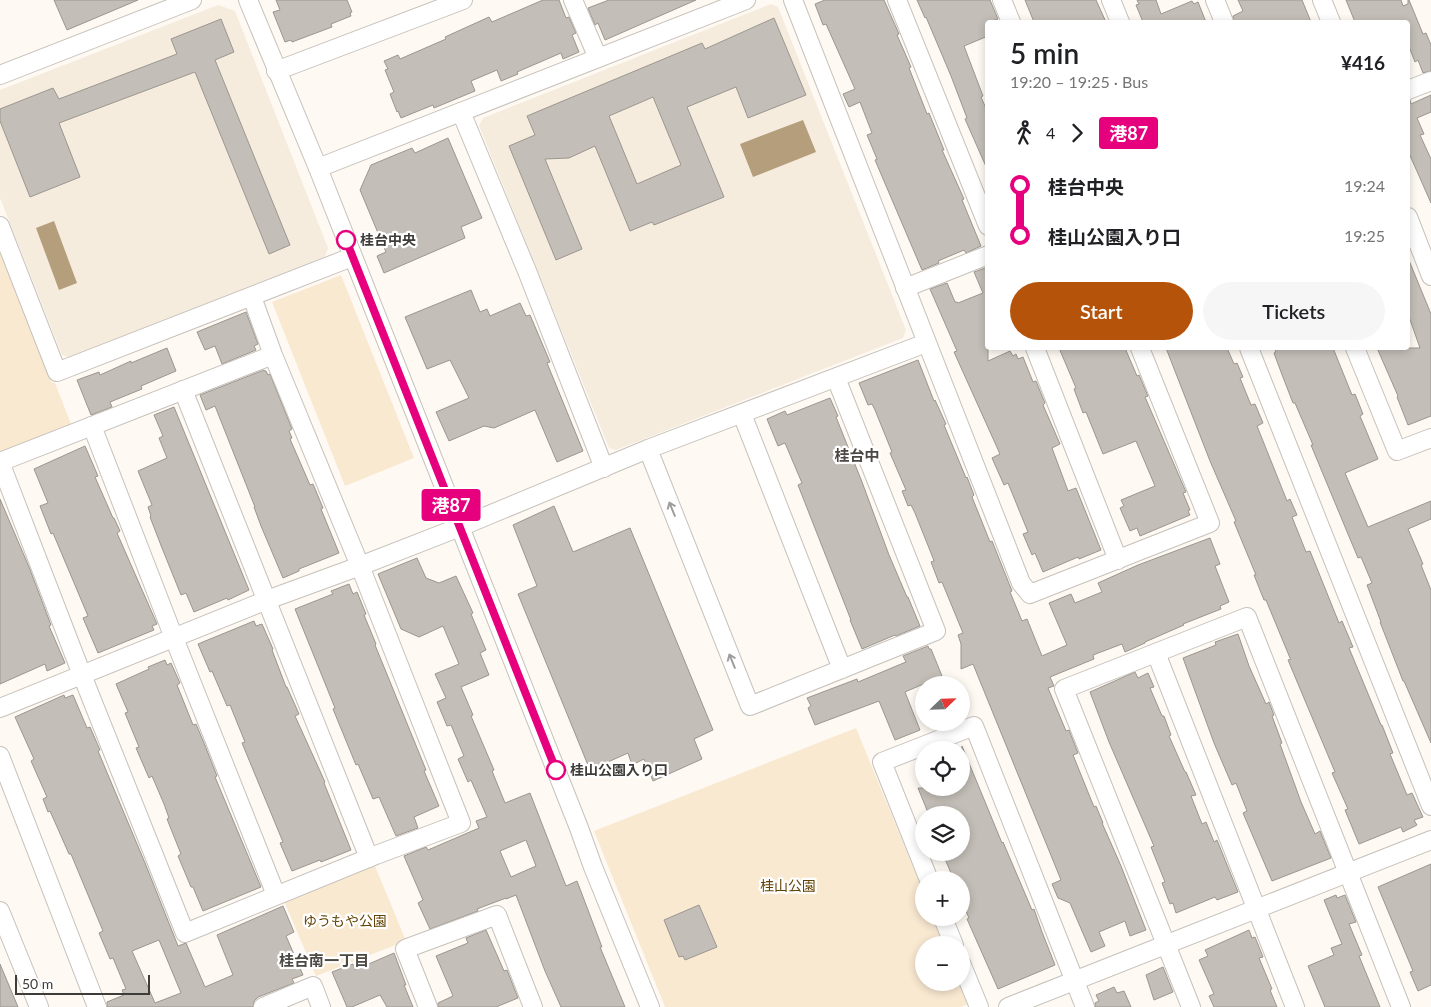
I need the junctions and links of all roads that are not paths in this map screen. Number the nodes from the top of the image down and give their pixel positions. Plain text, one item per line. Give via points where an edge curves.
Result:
1 (192, 0) edge
2 (248, 0) edge
3 (463, 0) edge
4 (573, 0) edge
5 (746, 0) edge
6 (793, 0) edge
7 (897, 0) edge
8 (1002, 0) edge
9 (1111, 0) edge
10 (1215, 0) edge
11 (1322, 0) edge
12 (1010, 20) edge
13 (1119, 20) edge
14 (1223, 20) edge
15 (1330, 20) edge
16 (598, 58) junction
17 (276, 71) junction
18 (0, 75) edge
19 (1431, 81) edge
20 (1410, 89) edge
21 (461, 112) junction
22 (318, 168) junction
23 (985, 219) edge
24 (1410, 222) edge
25 (0, 226) edge
26 (985, 256) edge
27 (352, 257) junction
28 (1431, 276) edge
29 (906, 288) junction
30 (252, 297) junction
31 (926, 343) junction
32 (1036, 350) edge
33 (1141, 350) edge
34 (1250, 350) edge
35 (1356, 350) edge
36 (273, 355) junction
37 (836, 378) junction
38 (183, 390) junction
39 (742, 414) junction
40 (92, 426) junction
41 (1431, 438) edge
42 (648, 450) junction
43 (604, 468) junction
44 (460, 527) junction
45 (1118, 560) junction
46 (360, 566) junction
47 (267, 600) junction
48 (174, 638) junction
49 (1156, 653) junction
50 (842, 669) junction
51 (82, 676) junction
52 (0, 708) edge
53 (0, 756) edge
54 (1431, 806) edge
55 (1431, 840) edge
56 (369, 858) junction
57 (925, 871) edge
58 (1348, 872) junction
59 (276, 894) junction
60 (1256, 909) junction
61 (0, 911) edge
62 (1166, 944) junction
63 (1075, 980) junction
64 (970, 985) edge
65 (39, 1007) edge
66 (97, 1007) edge
67 (263, 1007) edge
68 (321, 1007) edge
69 (428, 1007) edge
70 (533, 1007) edge
71 (650, 1007) edge
72 (979, 1007) edge
73 (1008, 1007) edge
74 (1085, 1007) edge
75 (1191, 1007) edge
76 (1295, 1007) edge
77 (1401, 1007) edge

1 - 18 street
2 - 17 street
3 - 17 street
4 - 16 street
5 - 16 street
6 - 29 street
7 - 23 street
8 - 12 street
9 - 13 street
10 - 14 street
11 - 15 street
16 - 21 street
17 - 22 street
19 - 20 street
21 - 22 street
21 - 43 street
22 - 27 street
24 - 28 street
25 - 30 street via 57,372
26 - 29 street
27 - 30 street
27 - 44 street
29 - 31 street
30 - 36 street
31 - 37 street
31 - 45 street via 1021,583 1030,594
32 - 45 street
33 - 45 street via 1210,523
34 - 54 street
35 - 41 street via 1398,451
36 - 38 street
36 - 46 street
37 - 39 street
37 - 50 street via 936,631
38 - 40 street
38 - 47 street
39 - 42 street
39 - 50 street
40 - 48 street
40 - 51 street via 0,462
42 - 43 street
50 -> 42 street via 750,706
43 - 44 street
44 - 46 street
44 - 71 street
46 - 47 street
46 - 56 street via 461,823
47 - 48 street
47 - 56 street
48 - 51 street
48 - 59 street
49 - 58 street via 1247,617
49 - 60 street
49 - 62 street via 1064,689
51 - 52 street
51 - 59 street via 185,933
53 - 66 street
55 - 58 street
56 - 59 street
57 - 63 street via 882,762 974,726
58 - 60 street
58 - 77 street
60 - 62 street
60 - 76 street
61 - 65 street
62 - 63 street
62 - 75 street
63 - 73 street
63 - 74 street
64 - 72 street
67 - 68 street via 312,986
69 - 70 street via 405,949 497,915

